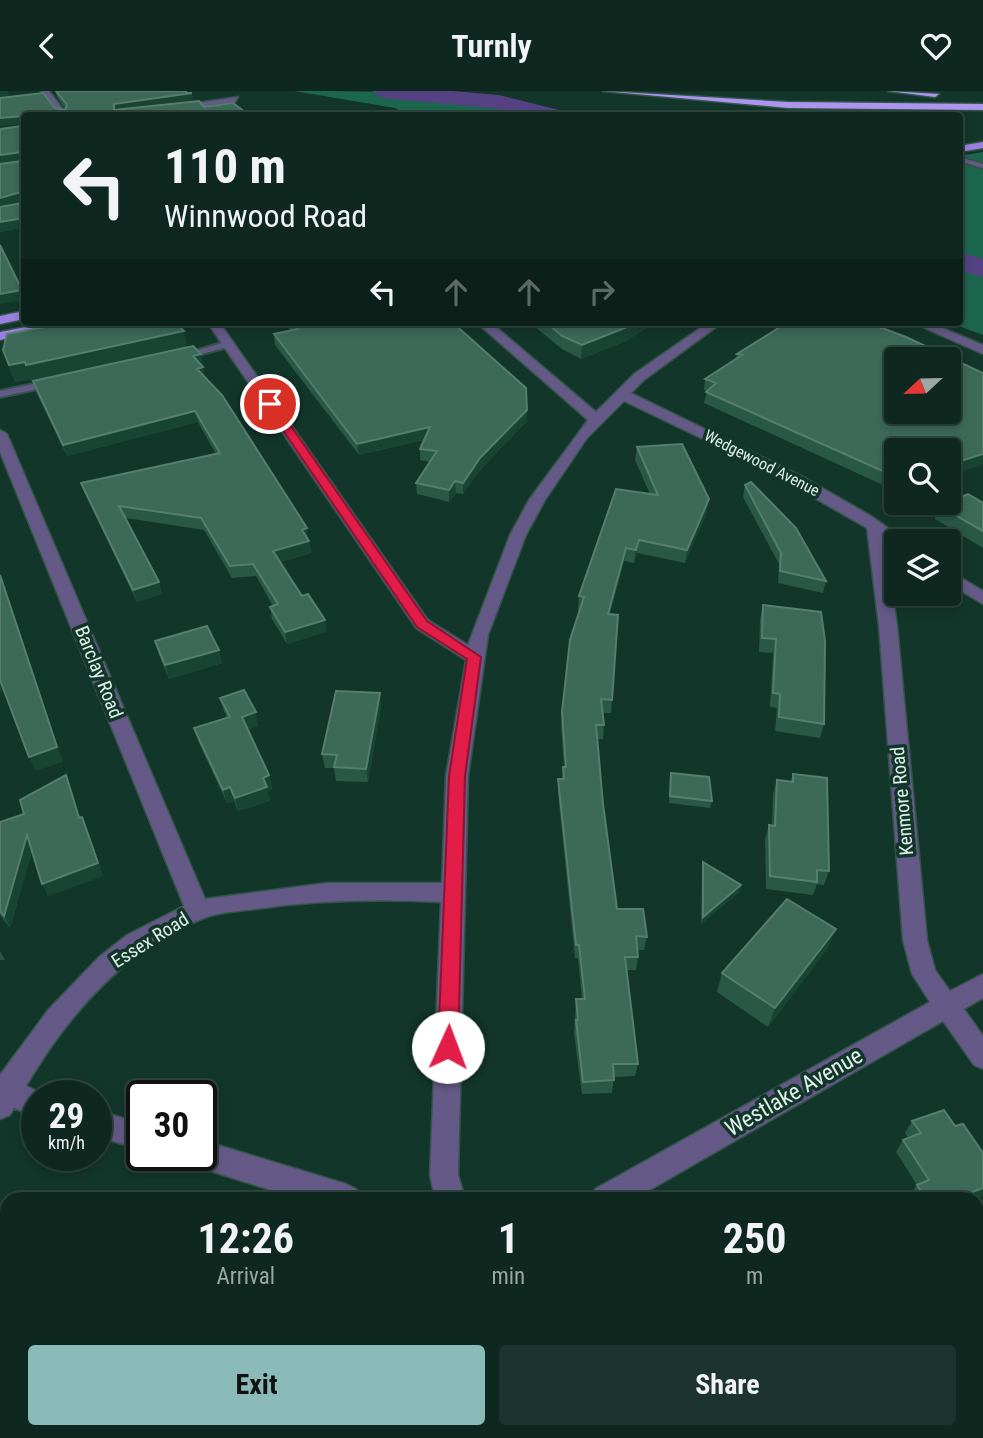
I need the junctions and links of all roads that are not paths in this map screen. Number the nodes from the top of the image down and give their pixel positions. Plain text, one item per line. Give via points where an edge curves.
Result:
1 (607, 91) edge
2 (740, 91) edge
3 (892, 91) edge
4 (945, 94) dead end
5 (45, 95) edge
6 (983, 97) edge
7 (235, 99) dead end
8 (983, 107) edge
9 (60, 112) edge
10 (142, 112) edge
11 (983, 134) edge
12 (963, 138) edge
13 (983, 145) edge
14 (963, 148) edge
15 (963, 160) edge
16 (983, 166) edge
17 (21, 316) edge
18 (0, 320) edge
19 (51, 326) edge
20 (216, 326) edge
21 (487, 326) edge
22 (711, 326) edge
23 (926, 326) edge
24 (0, 336) edge
25 (228, 344) junction
26 (983, 350) edge
27 (175, 358) edge
28 (69, 380) edge
29 (0, 394) edge
30 (621, 394) junction
31 (596, 419) junction
32 (0, 434) edge
33 (876, 526) junction
34 (884, 531) edge
35 (961, 584) edge
36 (983, 599) edge
37 (474, 657) junction
38 (452, 893) junction
39 (198, 910) junction
40 (983, 985) edge
41 (945, 1007) junction
42 (983, 1057) edge
43 (3, 1095) edge
44 (21, 1100) edge
45 (217, 1159) edge
46 (323, 1192) edge
47 (448, 1192) edge
48 (618, 1192) edge

1 - 8 highway via 788,105
2 - 6 highway
3 - 4 highway
5 - 9 street
7 - 10 street
11 - 12 main road
13 - 14 main road
15 - 16 lane
17 - 18 main road
19 - 24 main road
20 - 25 street
21 - 31 street
22 - 30 street
23 - 26 street
25 - 27 lane
25 - 37 street via 422,624
28 - 29 lane
30 - 31 street
30 - 33 street, Wedgewood Avenue via 729,445
31 - 37 street via 537,500 518,535
32 - 39 street, Barclay Road
33 - 34 street, Wedgewood Avenue
33 - 41 street, Kenmore Road via 915,940 925,974
35 - 36 street
37 - 38 street via 457,776
38 - 39 street, Essex Road via 321,891
38 - 47 street via 444,1175
39 - 43 street, Essex Road via 139,942 99,973 29,1052
40 - 41 street, Westlake Avenue
41 - 42 street, Kenmore Road
41 - 48 street, Westlake Avenue
43 - 44 street
45 - 46 street

